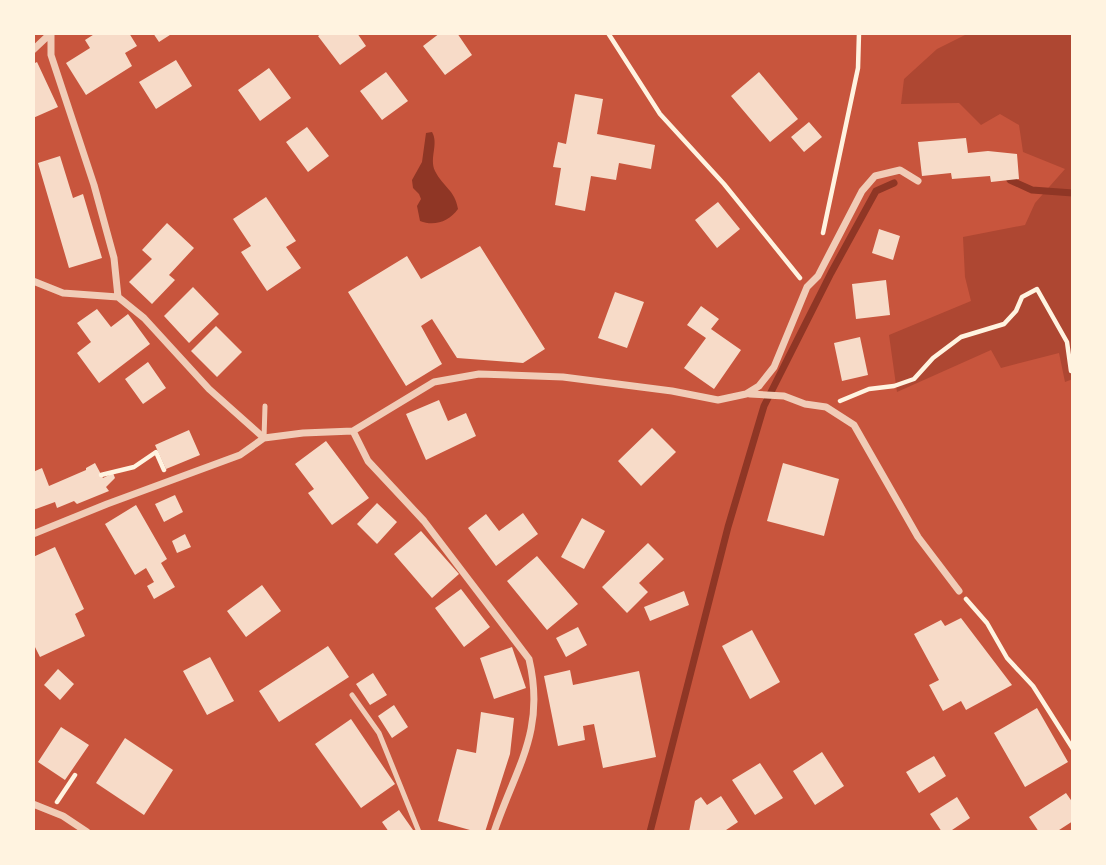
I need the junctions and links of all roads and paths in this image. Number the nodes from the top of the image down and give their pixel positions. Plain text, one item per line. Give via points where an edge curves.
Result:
1 (51, 33) edge
2 (608, 33) edge
3 (859, 33) edge
4 (33, 50) edge
5 (918, 181) dead end
6 (820, 242) dead end
7 (33, 281) edge
8 (807, 287) junction
9 (118, 297) junction
10 (1073, 370) edge
11 (746, 394) junction
12 (265, 406) dead end
13 (826, 407) junction
14 (353, 431) junction
15 (264, 438) junction
16 (165, 472) dead end
17 (102, 475) dead end
18 (33, 534) edge
19 (959, 591) joint
20 (352, 695) dead end
21 (1073, 749) edge
22 (75, 775) dead end
23 (33, 804) edge
24 (51, 812) junction
25 (87, 832) edge
26 (419, 832) edge
27 (494, 832) edge

1 - 4 street
1 - 9 street via 51,55 114,258
2 - 8 path via 660,114
3 - 6 path via 858,68
5 - 8 street via 900,170 875,176 862,191 818,276
7 - 9 street via 63,293
8 - 11 street via 774,367 766,380
9 - 15 street via 145,317 209,389
10 - 13 path via 1067,342 1037,289 1022,297 1004,324 961,337 914,379 869,389
11 - 13 street via 784,396
11 - 14 street via 718,400 563,377 479,374 435,382
12 - 15 lane
13 - 19 street via 854,425 918,537
14 - 15 street
14 - 27 street via 368,461 424,521 528,659 535,713
15 - 18 street via 240,455
16 - 17 path via 156,452 134,467
19 - 21 path via 1033,687
20 - 26 lane via 379,733
22 - 24 path
23 - 24 street
24 - 25 street

